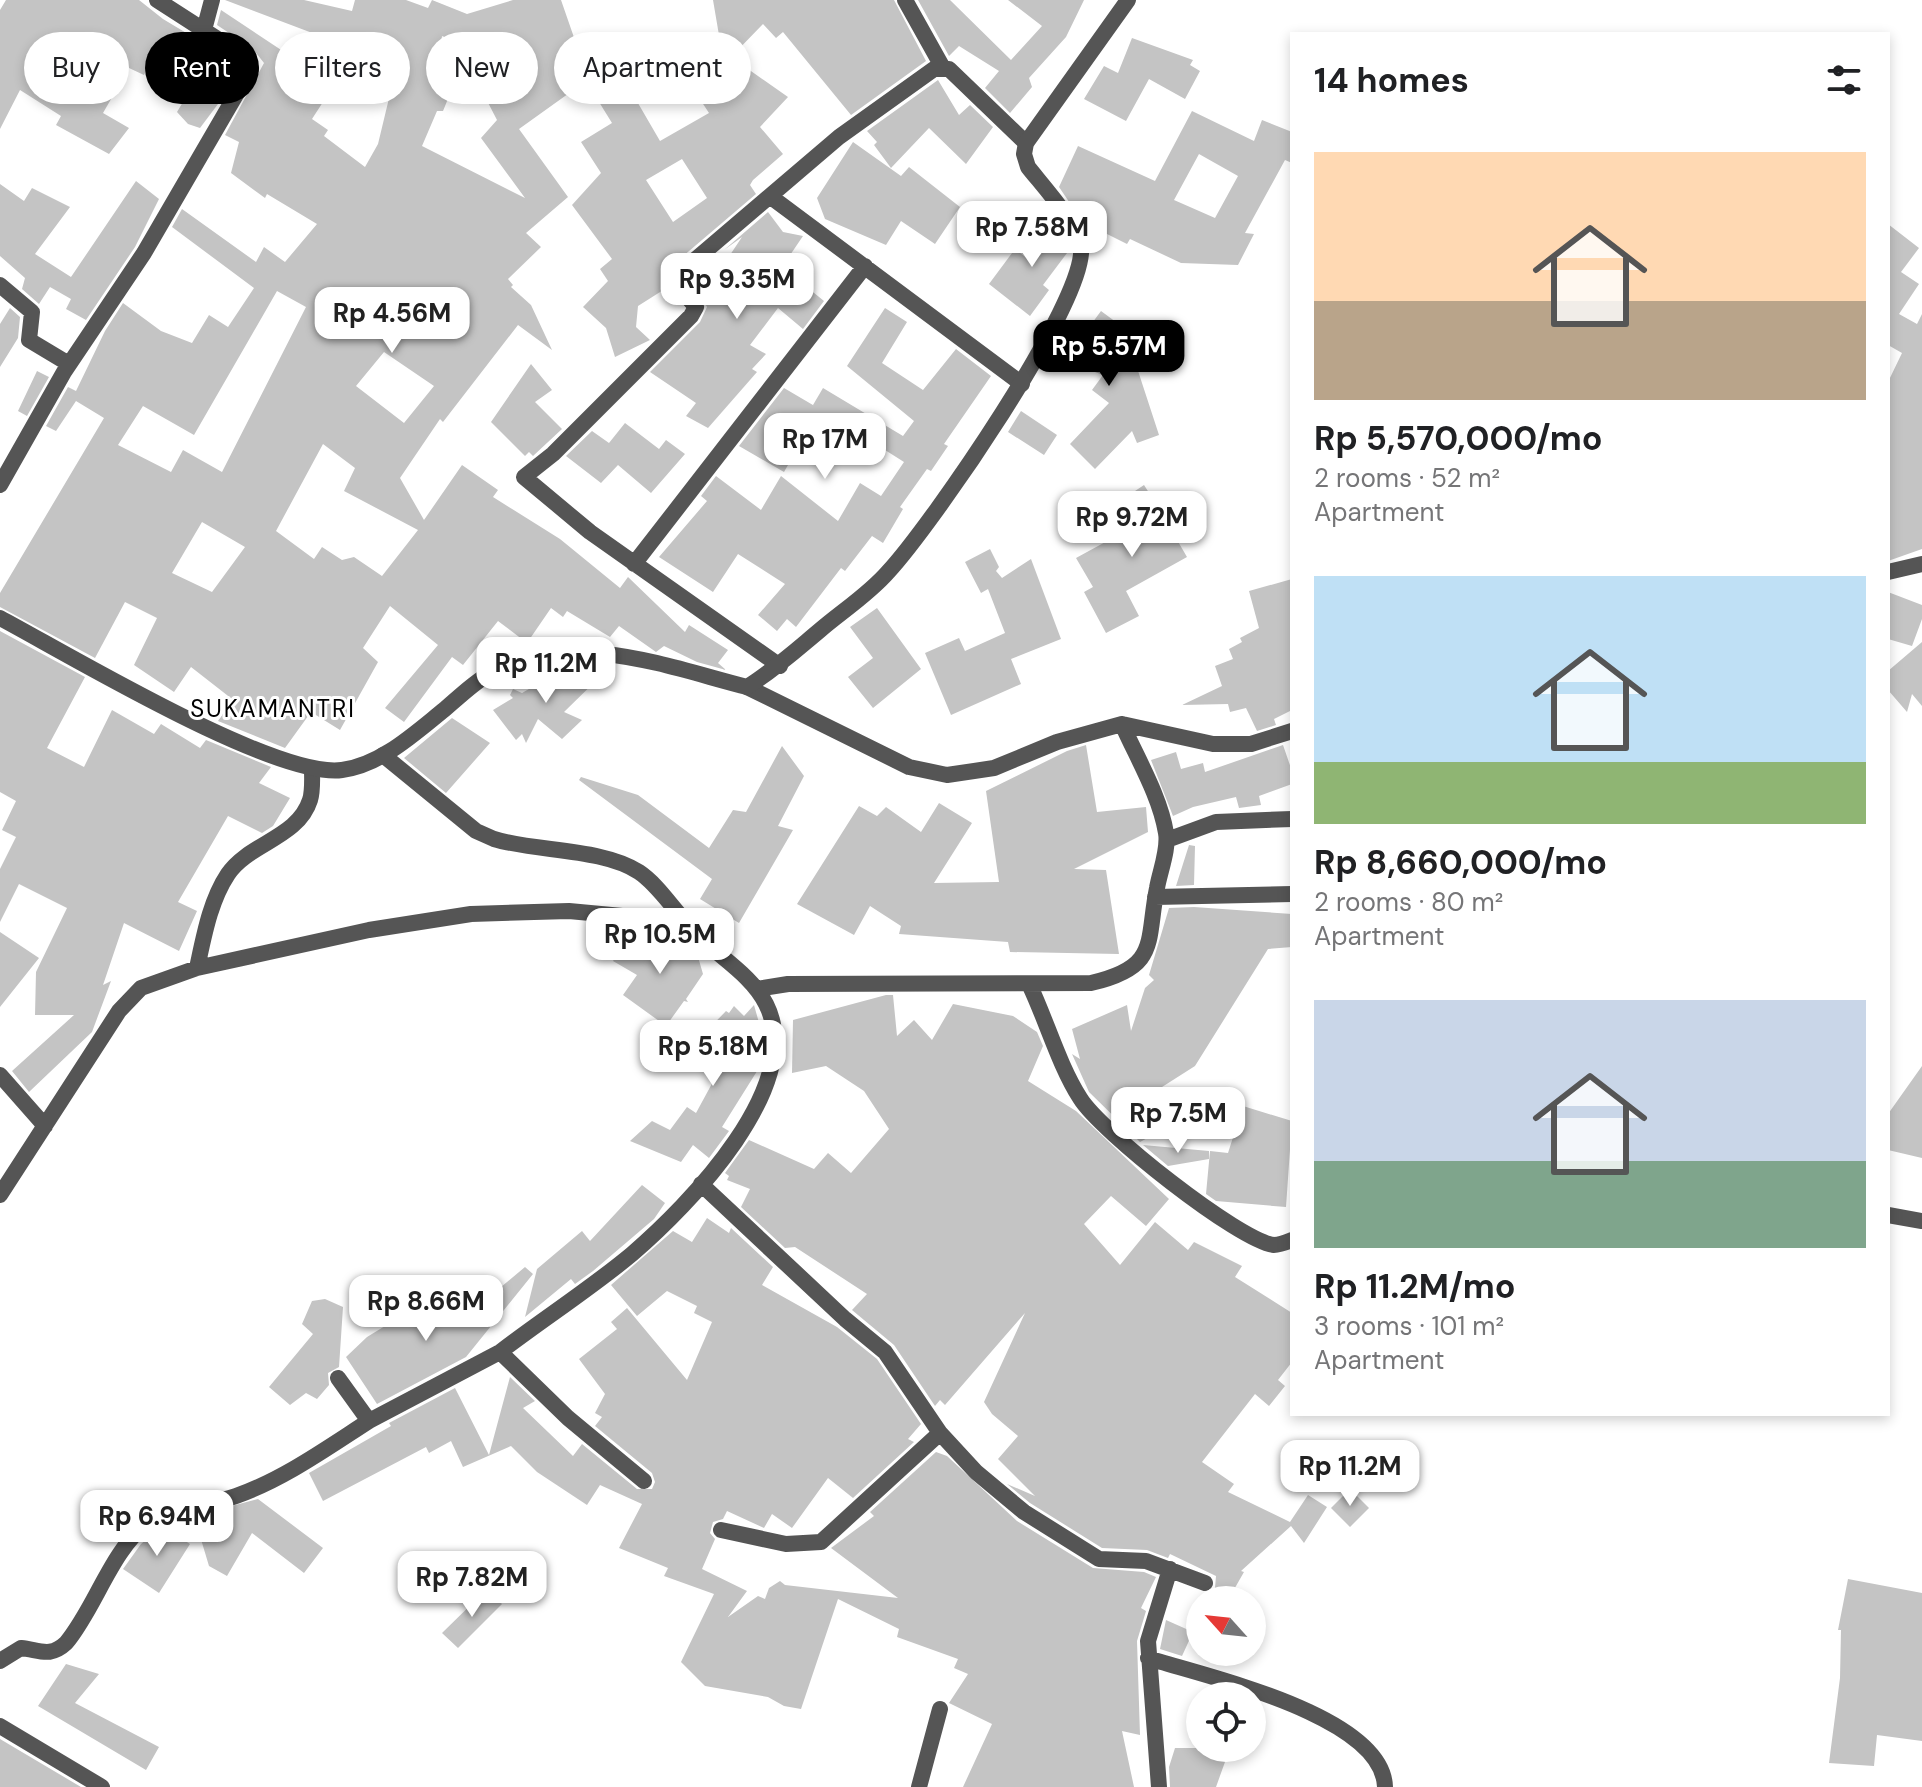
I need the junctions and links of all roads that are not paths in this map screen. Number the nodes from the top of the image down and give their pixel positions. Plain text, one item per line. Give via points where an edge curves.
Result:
1 (157, 0) edge
2 (212, 0) edge
3 (905, 0) edge
4 (1128, 0) edge
5 (204, 30) junction
6 (943, 68) junction
7 (1026, 143) junction
8 (771, 197) junction
9 (865, 266) junction
10 (0, 285) edge
11 (69, 364) junction
12 (1022, 384) junction
13 (0, 485) edge
14 (634, 564) junction
15 (1922, 564) edge
16 (1890, 572) edge
17 (0, 618) edge
18 (780, 666) junction
19 (747, 687) junction
20 (1122, 724) junction
21 (1290, 732) edge
22 (383, 755) junction
23 (312, 769) junction
24 (1290, 819) edge
25 (1166, 837) junction
26 (1290, 894) edge
27 (1155, 897) junction
28 (686, 922) junction
29 (197, 968) junction
30 (1030, 986) junction
31 (757, 989) junction
32 (0, 1075) edge
33 (45, 1126) junction
34 (701, 1184) junction
35 (0, 1195) edge
36 (1890, 1215) edge
37 (1922, 1221) edge
38 (1290, 1241) edge
39 (500, 1352) junction
40 (338, 1378) dead end
41 (369, 1421) junction
42 (940, 1433) junction
43 (644, 1481) dead end
44 (721, 1530) dead end
45 (1170, 1569) junction
46 (1205, 1583) dead end
47 (1148, 1658) junction
48 (0, 1661) edge
49 (940, 1709) dead end
50 (0, 1726) edge
51 (102, 1787) edge
52 (919, 1787) edge
53 (1159, 1787) edge
54 (1385, 1787) edge

1 - 5 street
2 - 5 street
3 - 6 street
4 - 7 street
5 - 11 street via 247,58 251,69 144,253
6 - 7 street
6 - 8 street via 934,69 839,137
7 - 12 street via 1028,167 1080,238 1082,255 1080,270
8 - 9 street
8 - 14 street via 682,271 679,287 696,307 691,316 524,477
9 - 12 street
9 - 14 street
10 - 11 street via 32,312 28,338
11 - 13 street
12 - 18 street via 888,573
14 - 18 street
15 - 16 street
17 - 23 street via 249,747
18 - 19 street
19 - 20 street via 909,767 947,775 994,768 1057,742
19 - 22 street via 606,652 528,659 498,669
20 - 21 street via 1213,744 1251,744
20 - 25 street
22 - 23 street via 340,770
22 - 28 street via 476,831 631,868 643,874
23 - 29 street via 310,800 297,821 228,873 208,919
24 - 25 street via 1216,822
25 - 27 street
26 - 27 street
27 - 30 street via 1153,930 1145,952 1131,967 1091,983
28 - 29 street via 569,911 471,914 369,930
28 - 31 street
29 - 33 street via 128,998
30 - 31 street via 788,984
30 - 38 street via 1078,1096 1095,1120 1168,1180 1243,1230 1274,1245
31 - 34 street via 768,1007 775,1043 771,1076 755,1112
32 - 33 street
33 - 35 street
34 - 39 street via 633,1253
34 - 42 street via 885,1352
36 - 37 street
39 - 41 street
39 - 43 street
40 - 41 street
41 - 48 street via 284,1474 236,1496 148,1522 66,1643 46,1654 21,1648
42 - 44 street via 821,1542 786,1544
42 - 45 street via 994,1487 1086,1553
45 - 46 street
45 - 47 street via 1150,1625
47 - 53 street
47 - 54 street via 1337,1726 1366,1747 1385,1775
49 - 52 street
50 - 51 street

